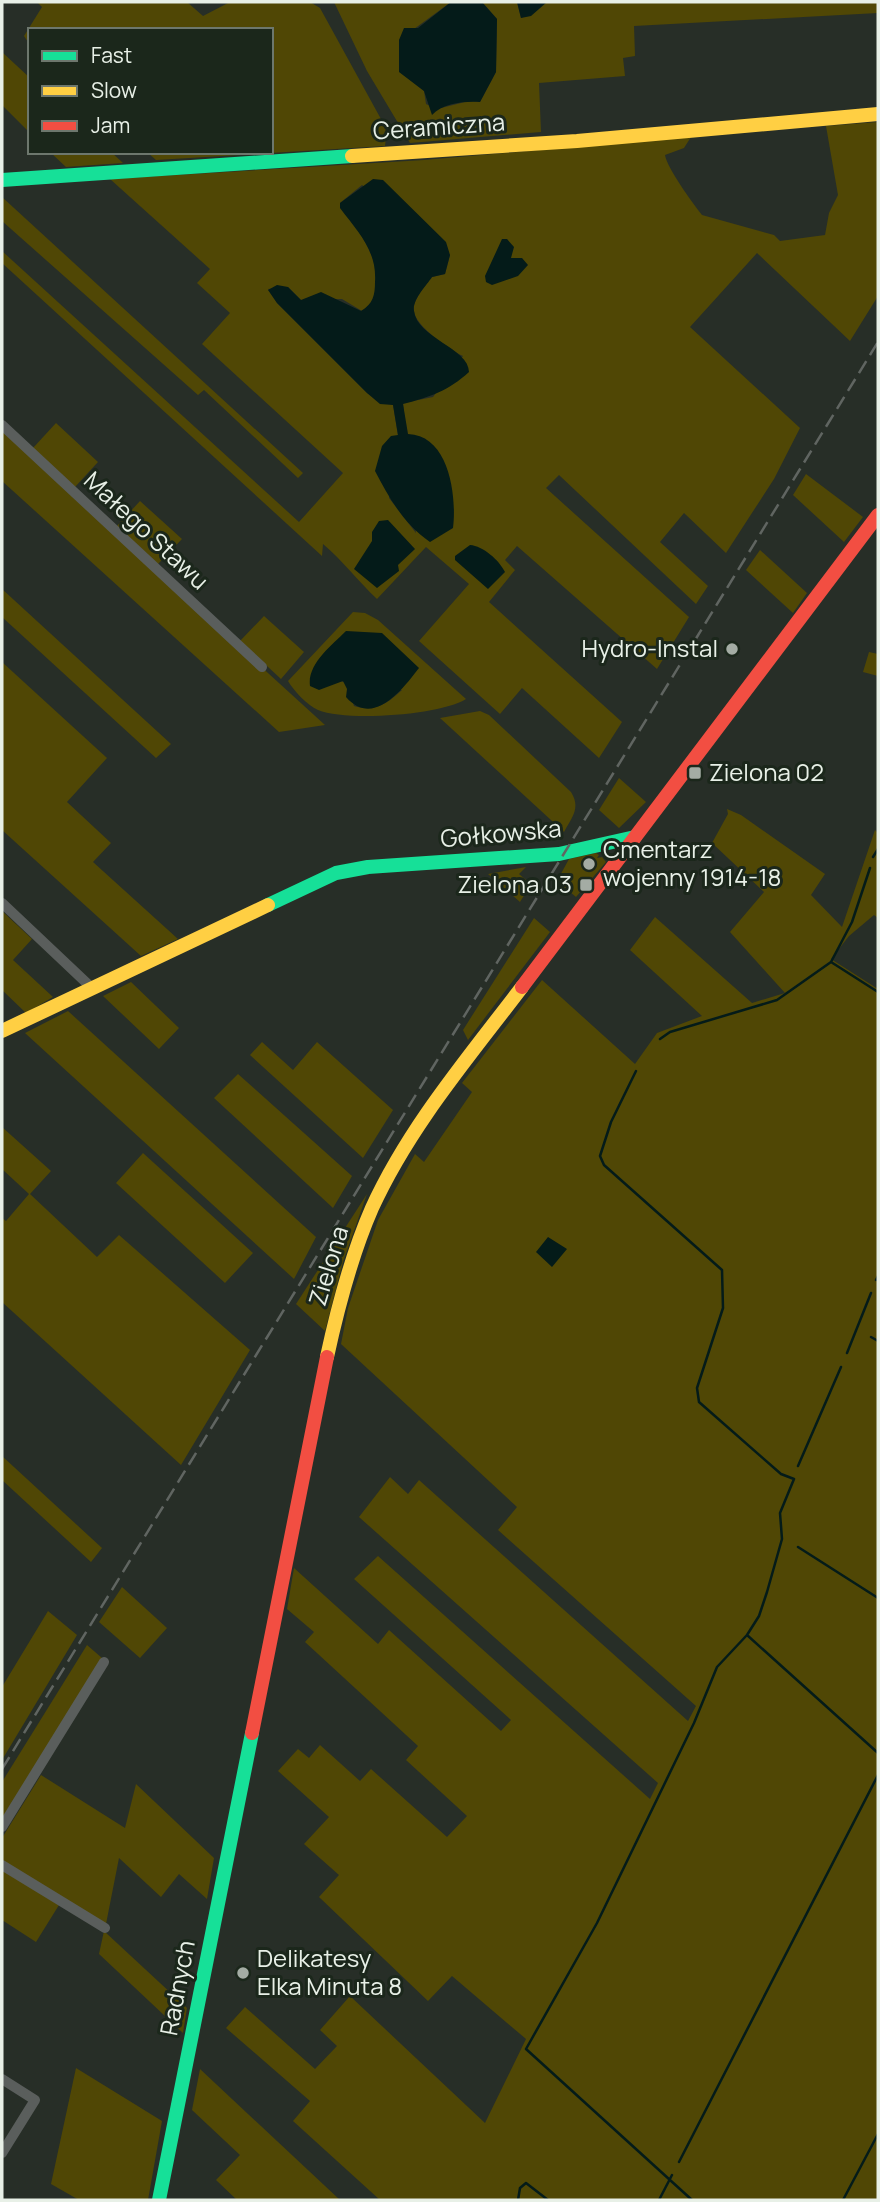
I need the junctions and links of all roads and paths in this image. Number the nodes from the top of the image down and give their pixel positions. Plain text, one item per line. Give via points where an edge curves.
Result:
1 (878, 114) edge
2 (2, 180) edge
3 (2, 425) edge
4 (878, 515) edge
5 (262, 667) dead end
6 (635, 837) junction
7 (2, 903) edge
8 (93, 989) junction
9 (2, 1031) edge
10 (104, 1662) dead end
11 (242, 1784) joint
12 (2, 1827) edge
13 (2, 1865) edge
14 (105, 1928) dead end
15 (2, 2079) edge
16 (2, 2153) edge
17 (159, 2200) edge

1 - 2 street, Ceramiczna via 577,141
3 - 5 street, Małego Stawu
4 - 6 street
6 - 8 street, Gołkowska via 559,854 336,873
6 - 11 street, Zielona via 430,1108 397,1158 366,1222 336,1320 311,1432
7 - 8 street
8 - 9 street, Gołkowska
10 - 12 street
11 - 17 street, Radnych
13 - 14 street
15 - 16 street via 35,2100

